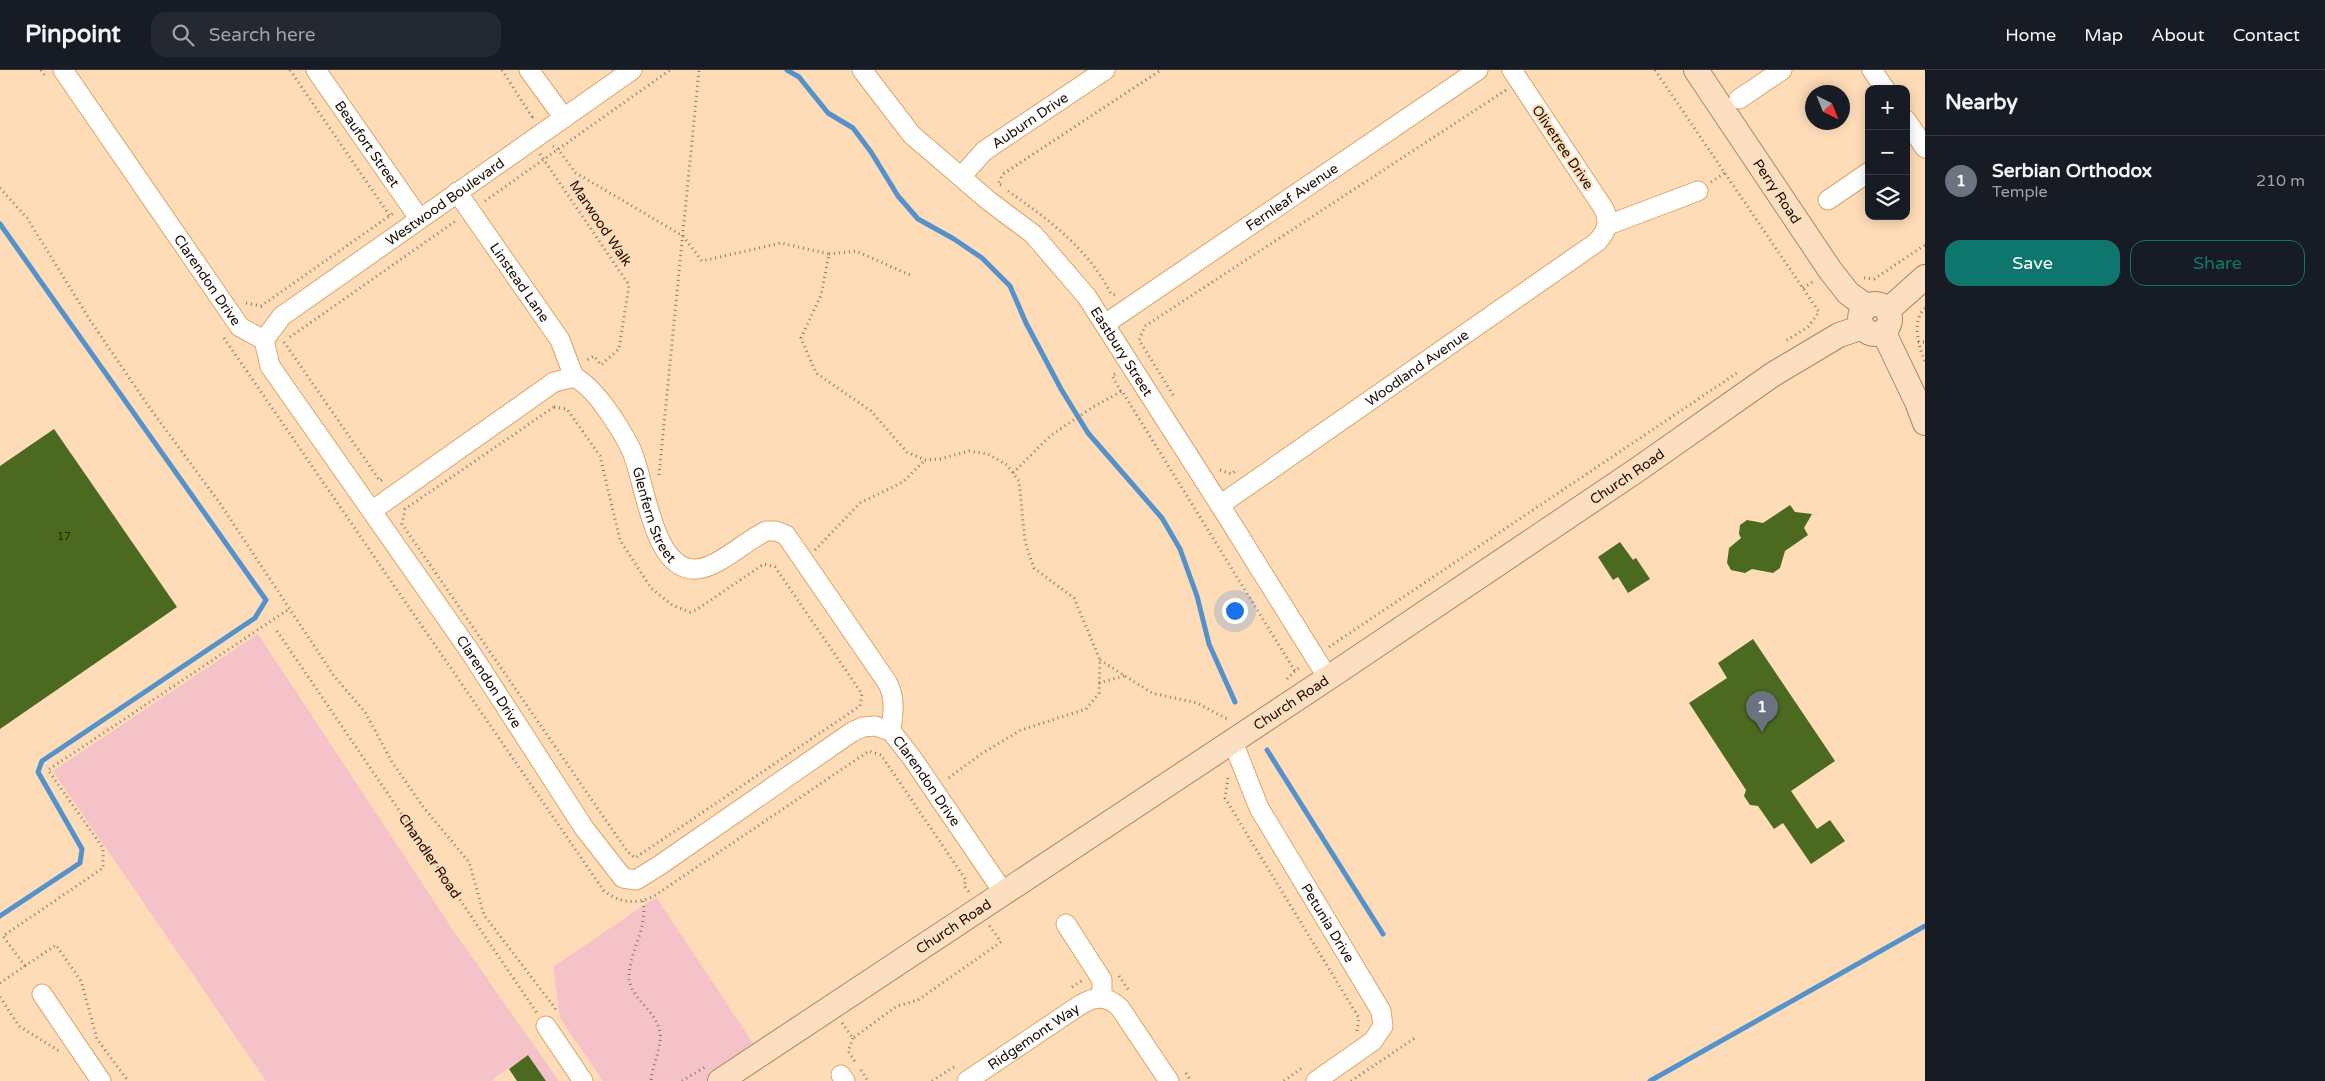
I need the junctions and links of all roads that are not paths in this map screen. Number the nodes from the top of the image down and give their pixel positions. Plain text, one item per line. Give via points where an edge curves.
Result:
1 (316, 70) edge
2 (529, 70) edge
3 (632, 70) edge
4 (862, 70) edge
5 (1105, 70) edge
6 (1478, 70) edge
7 (1696, 70) edge
8 (1782, 70) edge
9 (1872, 70) edge
10 (55, 74) edge
11 (1508, 76) edge
12 (1882, 85) edge
13 (1739, 99) dead end
14 (564, 118) junction
15 (1910, 129) edge
16 (1917, 144) edge
17 (1865, 175) edge
18 (961, 177) junction
19 (1698, 191) dead end
20 (457, 192) junction
21 (1828, 200) dead end
22 (418, 218) junction
23 (1608, 226) junction
24 (1925, 277) edge
25 (1875, 319) junction
26 (1106, 324) junction
27 (264, 340) junction
28 (574, 377) junction
29 (1922, 412) edge
30 (1220, 504) junction
31 (373, 510) junction
32 (1328, 678) junction
33 (891, 731) junction
34 (1233, 742) junction
35 (1004, 893) junction
36 (1066, 924) dead end
37 (42, 994) dead end
38 (1102, 997) junction
39 (551, 1022) road end
40 (1311, 1073) edge
41 (100, 1081) edge
42 (583, 1081) edge
43 (720, 1081) edge
44 (967, 1081) edge
45 (1169, 1081) edge

1 - 22 street, Beaufort Street
2 - 14 street
3 - 14 street, Westwood Boulevard
4 - 18 street, Eastbury Street via 912,135
5 - 18 street, Auburn Drive via 984,151
6 - 26 street, Fernleaf Avenue
7 - 25 main road, Perry Road via 1830,270
8 - 13 street
9 - 12 street
10 - 27 street, Clarendon Drive via 240,327
11 - 23 street, Olivetree Drive via 1604,209
14 - 20 street, Westwood Boulevard
15 - 16 street
17 - 21 street
18 - 26 street, Eastbury Street via 1033,234
19 - 23 street
20 - 22 street, Westwood Boulevard
20 - 28 street, Linstead Lane via 560,340
22 - 27 street, Westwood Boulevard via 282,316
23 - 30 street, Woodland Avenue via 1597,242
24 - 25 main road, Church Road
25 - 29 main road, Perry Road
25 - 32 main road, Church Road via 1839,335 1772,375 1652,460
26 - 30 street, Eastbury Street
27 - 31 street, Clarendon Drive via 270,366
28 - 31 street via 554,382
28 - 33 street, Glenfern Street via 592,389 631,448 654,526 677,564 696,569 710,566 766,531 786,535 890,687 894,707
30 - 32 street, Eastbury Street
31 - 33 street, Clarendon Drive via 469,650 584,828 623,878 636,880 660,865 852,732 875,726
32 - 34 main road, Church Road
33 - 35 street, Clarendon Drive
34 - 35 main road, Church Road
34 - 40 street, Petunia Drive via 1259,808 1381,1011 1383,1026 1373,1041
35 - 43 main road, Church Road
36 - 38 street via 1102,980
37 - 41 street
38 - 44 street, Ridgemont Way via 1080,1005
38 - 45 street via 1120,1008
39 - 42 street

